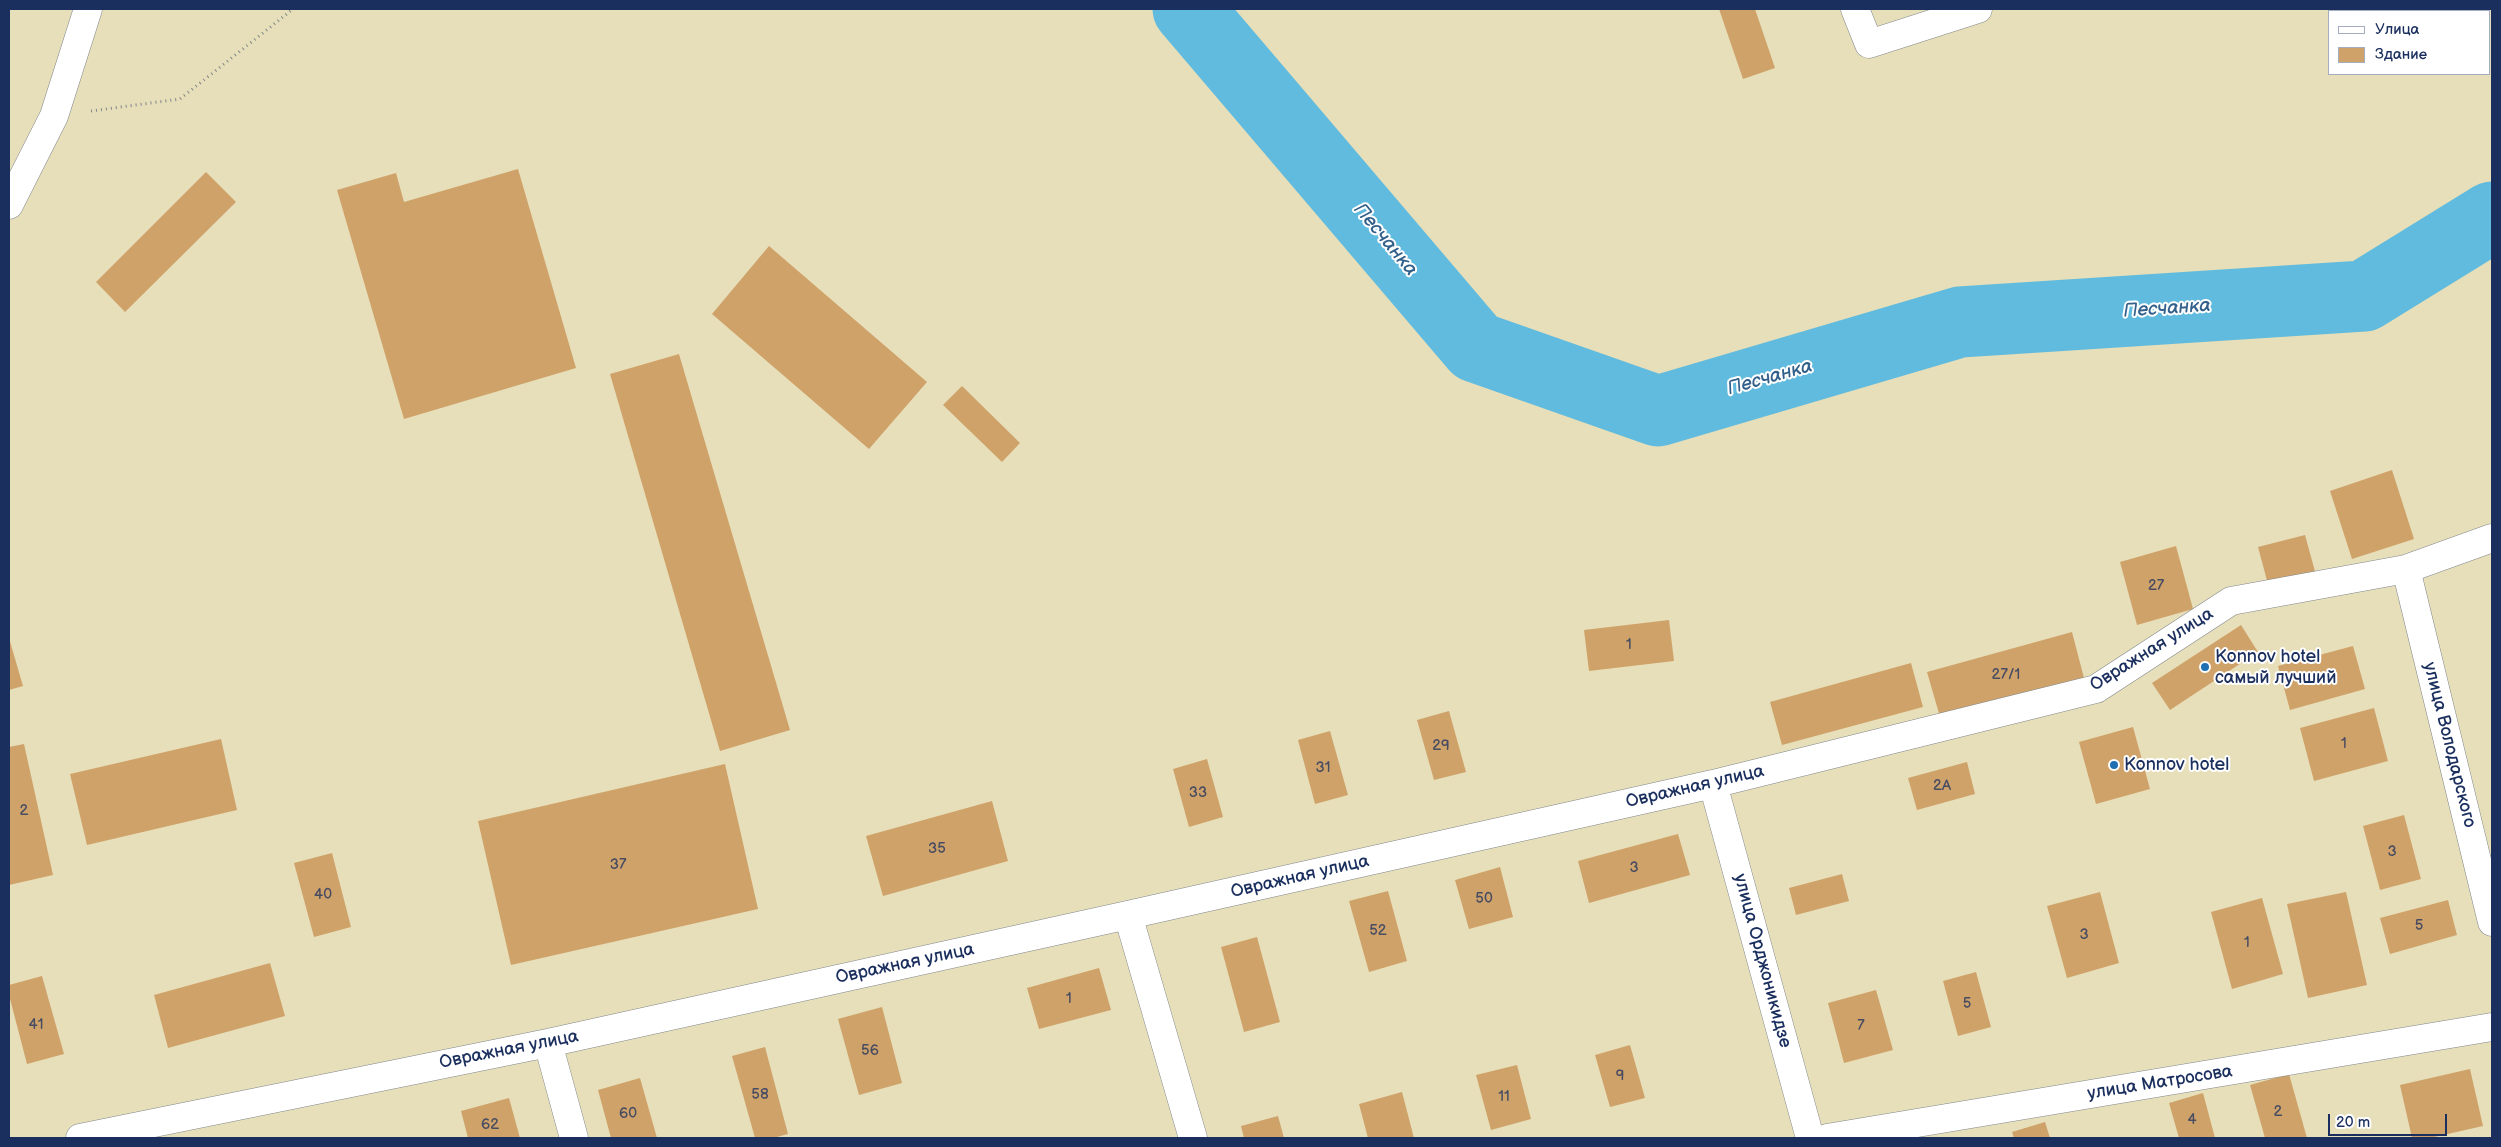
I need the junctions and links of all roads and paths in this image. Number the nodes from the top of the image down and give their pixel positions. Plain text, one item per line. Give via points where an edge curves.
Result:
1 (88, 9) edge
2 (294, 9) edge
3 (1855, 9) edge
4 (1978, 9) edge
5 (54, 116) junction
6 (9, 206) edge
7 (2492, 538) edge
8 (2406, 569) junction
9 (1713, 784) junction
10 (1128, 915) junction
11 (2492, 922) edge
12 (2492, 1027) edge
13 (548, 1043) junction
14 (80, 1138) edge
15 (574, 1138) edge
16 (1193, 1138) edge
17 (1810, 1138) edge
18 (1827, 1138) edge

1 - 5 street
2 - 5 path via 180,99
3 - 4 street via 1869,44
5 - 6 street
7 - 8 street, Овражная улица
8 - 9 street, Овражная улица via 2230,601 2096,689
8 - 11 street, улица Володарского
9 - 10 street, Овражная улица
9 - 17 street, улица Орджоникидзе
10 - 13 street, Овражная улица
10 - 16 street
12 - 18 street, улица Матросова
13 - 14 street, Овражная улица
13 - 15 street

